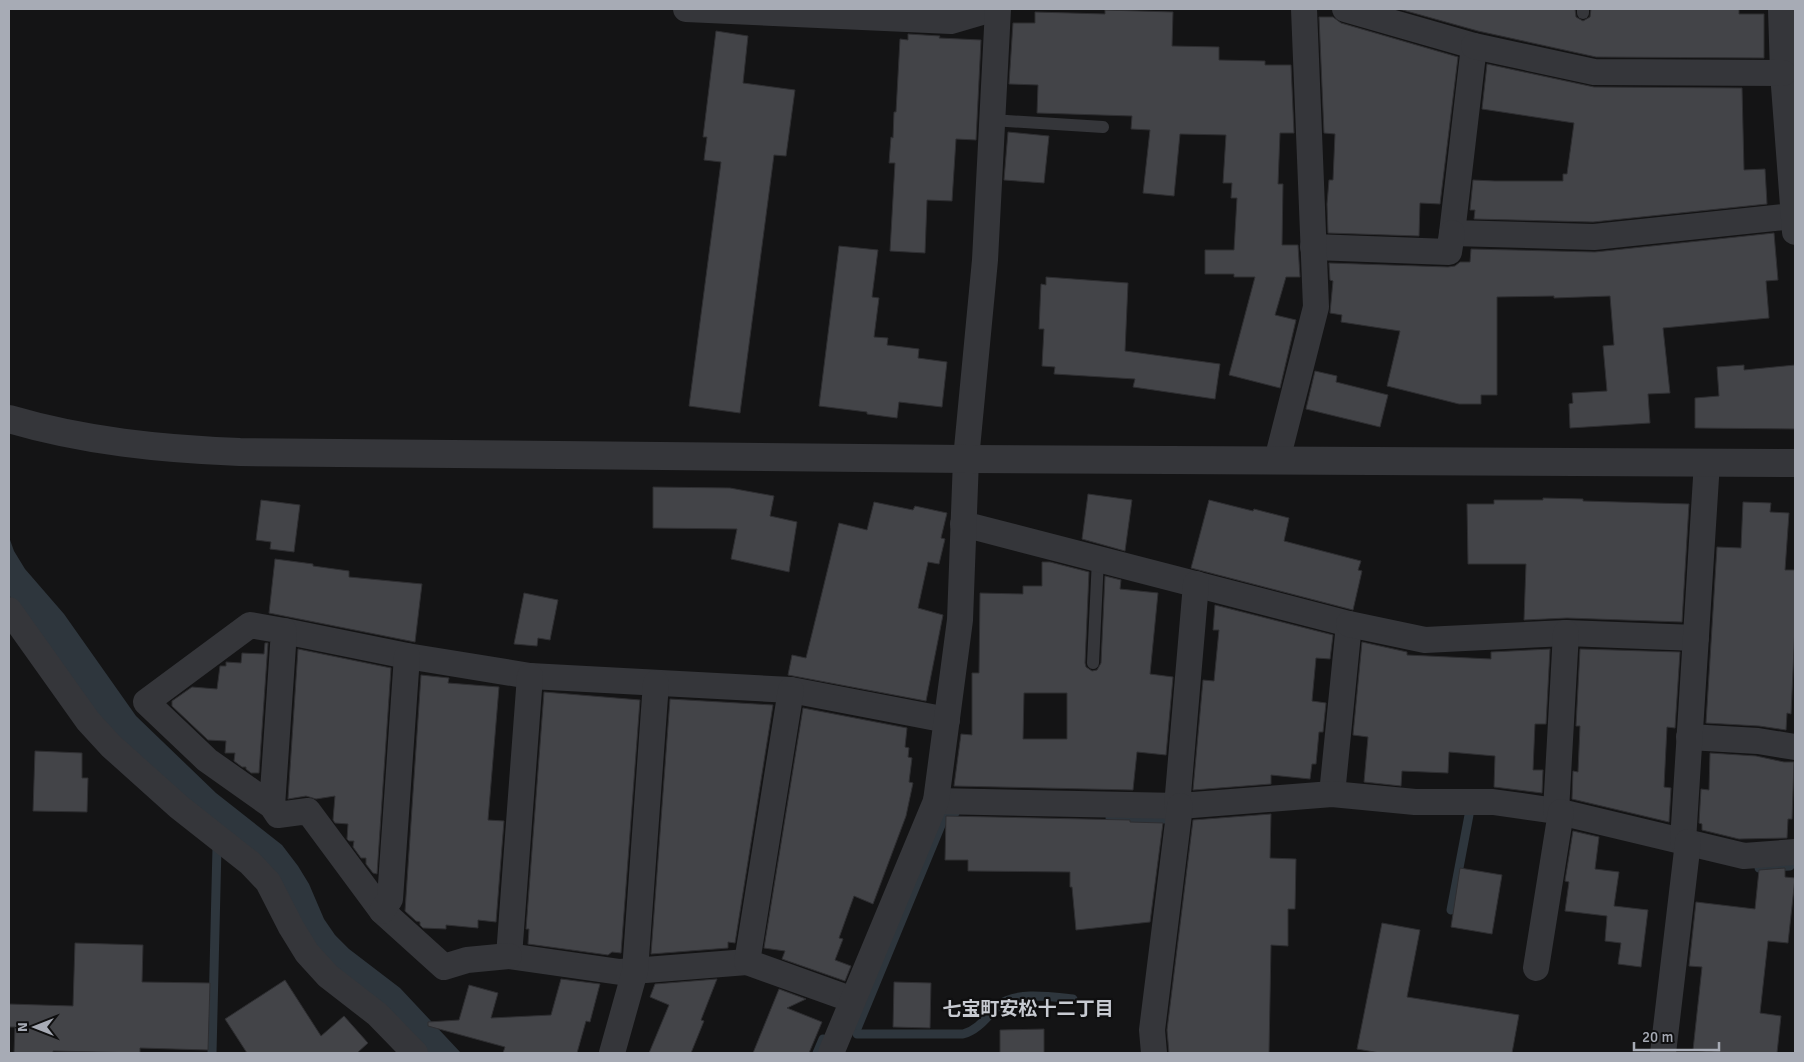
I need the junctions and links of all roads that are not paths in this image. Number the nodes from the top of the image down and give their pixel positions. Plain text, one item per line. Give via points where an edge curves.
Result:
1 (686, 9) edge
2 (992, 9) edge
3 (998, 9) edge
4 (1304, 9) edge
5 (1345, 9) edge
6 (1781, 9) edge
7 (730, 10) edge
8 (841, 12) edge
9 (951, 15) edge
10 (1474, 46) junction
11 (1783, 73) junction
12 (992, 120) junction
13 (1103, 126) dead end
14 (1794, 213) edge
15 (1452, 233) junction
16 (1313, 246) junction
17 (9, 419) edge
18 (966, 459) junction
19 (1277, 460) junction
20 (1706, 462) junction
21 (1795, 463) edge
22 (964, 524) junction
23 (1098, 559) junction
24 (1196, 584) junction
25 (9, 610) edge
26 (1349, 624) junction
27 (284, 632) junction
28 (1566, 633) junction
29 (1696, 638) junction
30 (407, 656) junction
31 (1093, 663) dead end
32 (530, 676) junction
33 (656, 683) junction
34 (791, 690) junction
35 (947, 720) junction
36 (1690, 737) junction
37 (1795, 747) edge
38 (1332, 794) junction
39 (936, 801) junction
40 (272, 806) junction
41 (1179, 806) junction
42 (1559, 812) junction
43 (1686, 842) junction
44 (1795, 852) edge
45 (382, 911) junction
46 (509, 956) junction
47 (747, 962) junction
48 (1536, 968) dead end
49 (635, 971) junction
50 (853, 1000) junction
51 (415, 1053) edge
52 (612, 1053) edge
53 (831, 1053) edge
54 (1154, 1053) edge
55 (1663, 1053) edge

1 - 7 street
2 - 9 street
3 - 12 street
4 - 16 street
5 - 10 street
6 - 11 street
7 - 8 street
8 - 9 street
10 - 11 street via 1594,72
10 - 15 street
11 - 14 street
12 - 13 lane
12 - 18 street via 985,260
14 - 15 street via 1594,237
15 - 16 street via 1449,252
16 - 19 street via 1316,306
17 - 18 street via 85,438 203,450
18 - 19 street
18 - 22 street
19 - 20 street
20 - 21 street
20 - 29 street
22 - 23 street
22 - 35 street via 960,620
23 - 24 street
23 - 31 lane
24 - 26 street
24 - 41 street
25 - 51 street via 103,738 179,807 250,863 268,882 307,953 328,976 377,1014
26 - 28 street via 1425,640
26 - 38 street
27 - 30 street
27 - 40 street
27 - 40 street via 250,625 146,702 207,760
28 - 29 street
28 - 42 street
29 - 36 street
30 - 32 street
30 - 45 street via 390,899
32 - 33 street
32 - 46 street
33 - 34 street
33 - 49 street
34 - 35 street
34 - 47 street
35 - 39 street
36 - 37 street
36 - 43 street
38 - 41 street
38 - 42 street via 1415,802 1493,802
39 - 41 street
39 - 50 street
40 - 45 street via 278,815 308,811
41 - 54 street via 1152,1030
42 - 43 street
42 - 48 street
43 - 44 street via 1744,856
43 - 55 street
45 - 46 street via 444,966
46 - 49 street via 620,972
47 - 49 street
47 - 50 street
49 - 52 street
50 - 53 street

